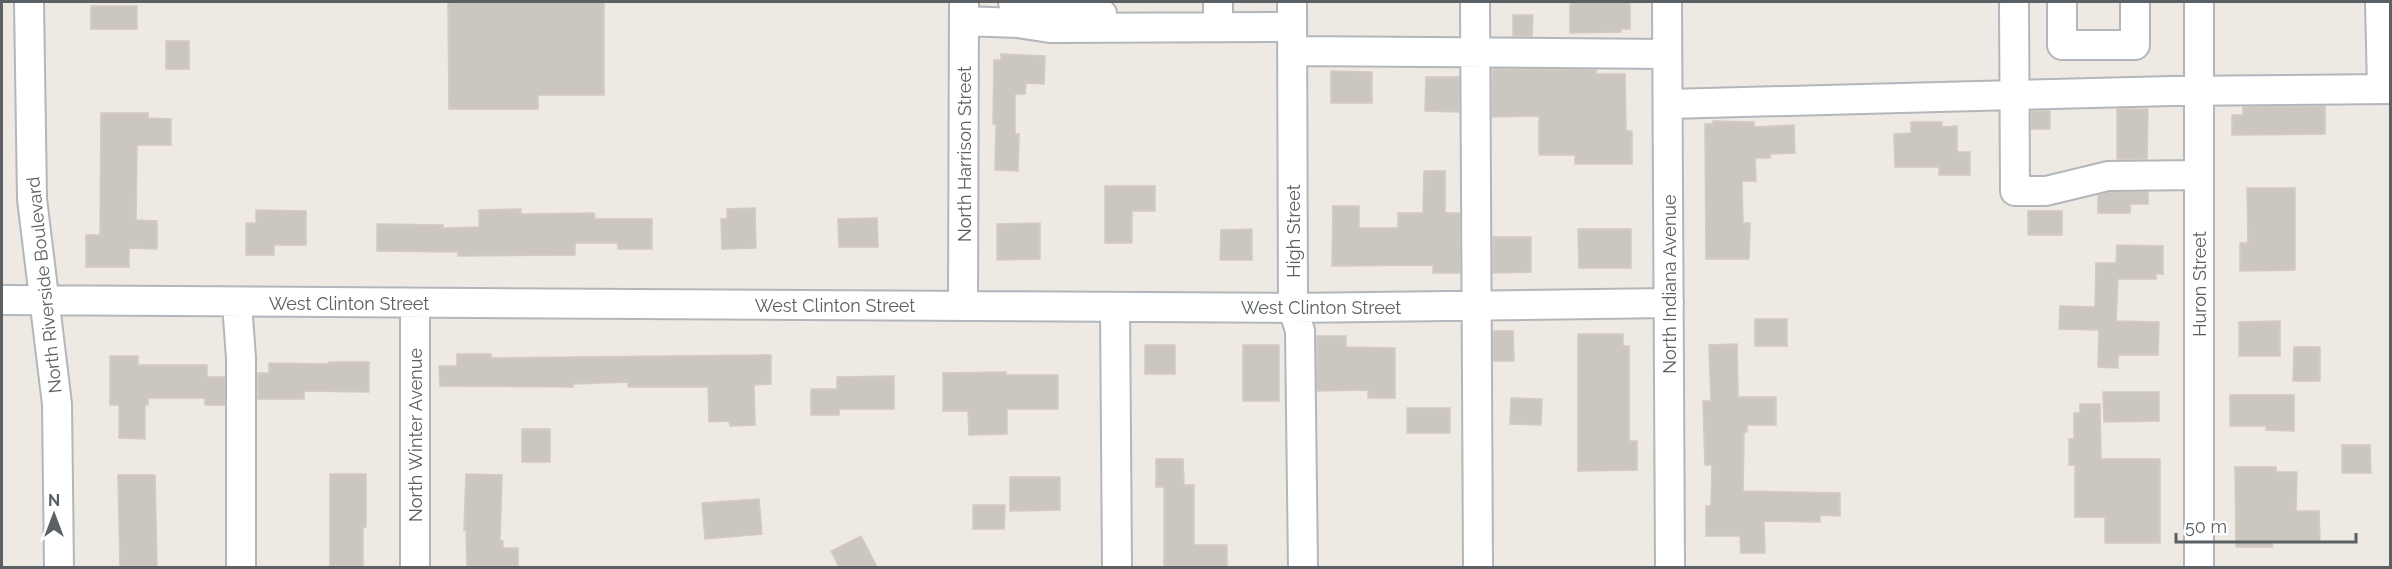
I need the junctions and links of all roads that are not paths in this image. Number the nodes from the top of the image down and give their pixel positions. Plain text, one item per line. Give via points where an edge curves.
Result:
1 (29, 2) edge
2 (1037, 2) edge
3 (1475, 2) edge
4 (1667, 2) edge
5 (2014, 2) edge
6 (2062, 2) edge
7 (2135, 2) edge
8 (2199, 2) edge
9 (2380, 2) edge
10 (1067, 8) edge
11 (964, 11) edge
12 (1016, 12) edge
13 (1218, 14) edge
14 (1183, 27) junction
15 (1292, 27) edge
16 (1474, 52) junction
17 (1667, 54) junction
18 (2386, 89) edge
19 (2199, 91) junction
20 (2015, 95) junction
21 (1668, 104) junction
22 (2199, 175) junction
23 (2, 300) edge
24 (45, 300) junction
25 (237, 303) junction
26 (415, 303) junction
27 (1669, 303) junction
28 (963, 306) junction
29 (1476, 306) junction
30 (1115, 307) junction
31 (1293, 308) junction
32 (59, 567) edge
33 (241, 567) edge
34 (415, 567) edge
35 (1117, 567) edge
36 (1303, 567) edge
37 (1478, 567) edge
38 (1670, 567) edge
39 (2199, 567) edge

1 - 24 street, North Riverside Boulevard via 32,199
2 - 10 street via 1046,11
3 - 16 street
4 - 17 street, North Indiana Avenue
5 - 20 street
6 - 7 street via 2062,45 2135,45
8 - 19 street, Huron Street
9 - 18 street
10 - 14 street via 1165,11
11 - 12 street
11 - 28 street, North Harrison Street
12 - 14 street via 1050,28
13 - 14 street
13 - 15 street
15 - 16 street
15 - 31 street, High Street
16 - 17 street
16 - 29 street
17 - 21 street, North Indiana Avenue
18 - 19 street
19 - 20 street
19 - 22 street, Huron Street
20 - 21 street
20 - 22 street via 2015,191 2046,191 2108,176
21 - 27 street, North Indiana Avenue
22 - 39 street, Huron Street
23 - 24 street, West Clinton Street
24 - 25 street, West Clinton Street
24 - 32 street, North Riverside Boulevard via 57,404
25 - 26 street, West Clinton Street
25 - 33 street via 241,358
26 - 28 street, West Clinton Street
26 - 34 street, North Winter Avenue
27 - 29 street, West Clinton Street
27 - 38 street, North Indiana Avenue
28 - 30 street, West Clinton Street
29 - 31 street, West Clinton Street
29 - 37 street
30 - 31 street, West Clinton Street
30 - 35 street
31 - 36 street, High Street via 1300,331

